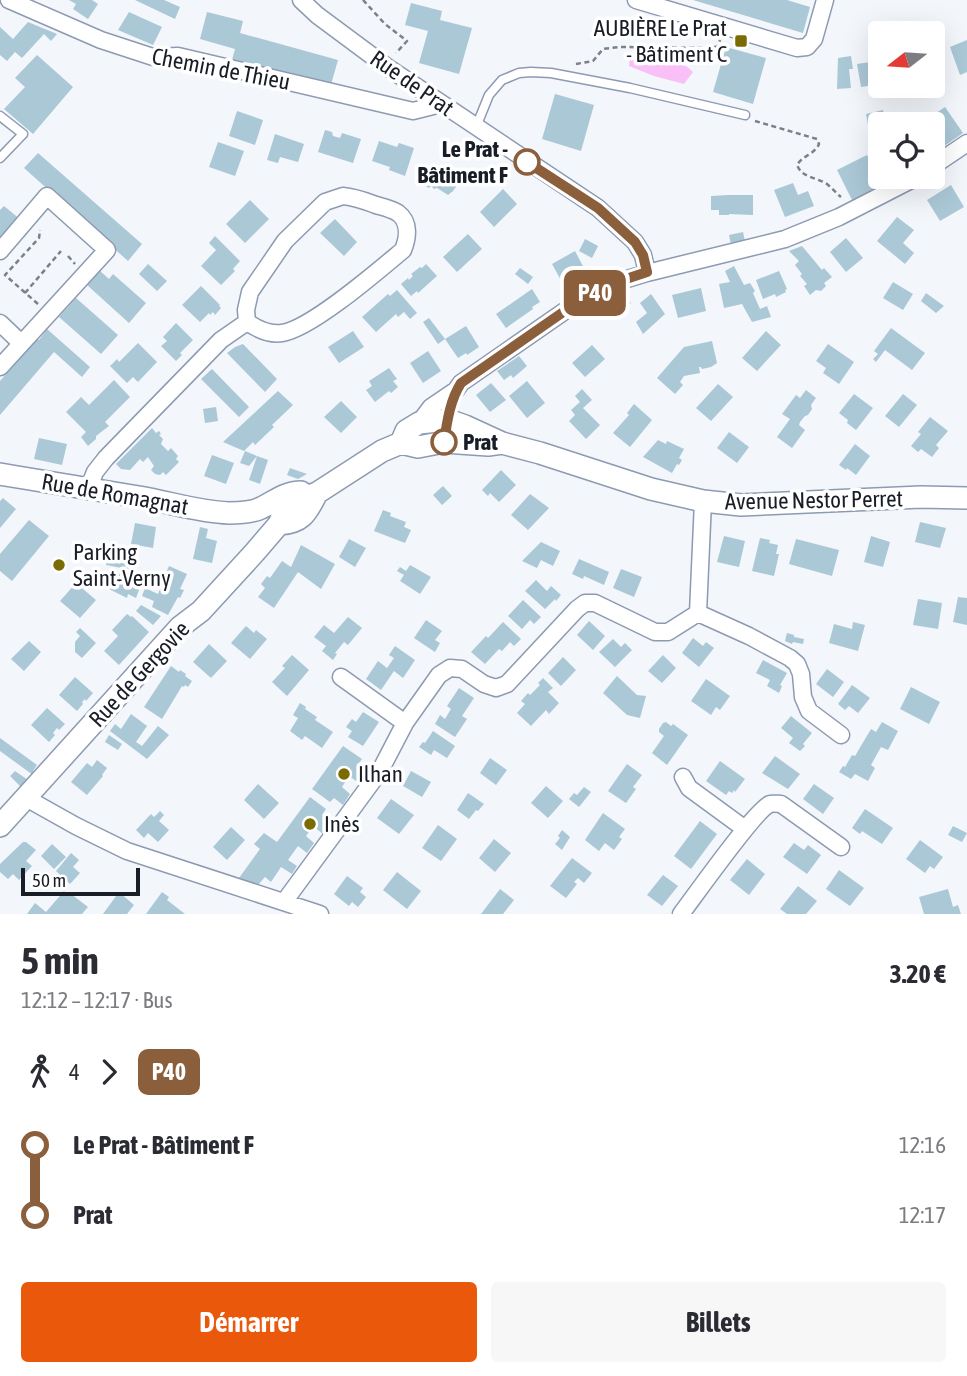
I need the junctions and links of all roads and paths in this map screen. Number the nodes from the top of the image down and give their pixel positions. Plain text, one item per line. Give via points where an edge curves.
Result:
1 (9, 0) edge
2 (301, 0) edge
3 (363, 0) edge
4 (636, 0) edge
5 (825, 0) edge
6 (725, 27) junction
7 (384, 65) junction
8 (551, 73) junction
9 (441, 104) junction
10 (746, 115) joint
11 (0, 116) edge
12 (476, 127) junction
13 (967, 143) edge
14 (0, 158) edge
15 (945, 158) edge
16 (894, 189) edge
17 (850, 212) junction
18 (30, 216) junction
19 (0, 251) edge
20 (61, 251) dead end
21 (647, 272) junction
22 (25, 293) junction
23 (48, 313) junction
24 (247, 322) junction
25 (0, 323) edge
26 (21, 343) junction
27 (0, 367) edge
28 (456, 390) junction
29 (447, 420) junction
30 (419, 423) junction
31 (444, 442) junction
32 (502, 443) junction
33 (392, 447) junction
34 (0, 474) edge
35 (88, 489) junction
36 (317, 493) junction
37 (967, 499) edge
38 (703, 501) junction
39 (259, 510) junction
40 (231, 513) junction
41 (273, 531) junction
42 (698, 613) junction
43 (341, 677) dead end
44 (405, 723) junction
45 (841, 736) dead end
46 (683, 777) dead end
47 (26, 798) junction
48 (0, 826) edge
49 (745, 829) junction
50 (841, 847) dead end
51 (284, 902) junction
52 (320, 914) edge
53 (681, 914) edge

1 - 9 street, Chemin de Thieu via 153,57 178,56 413,111
2 - 7 street, Rue de Prat
3 - 7 path via 407,41
4 - 6 street
5 - 6 street via 814,39 807,47
6 - 8 path via 718,46 712,48 619,47 603,50 593,61 562,65
7 - 9 street, Rue de Prat
8 - 10 lane
8 - 12 lane via 519,73 502,80 489,94
9 - 12 street, Rue de Prat
10 - 17 path via 817,139 817,149 799,162 798,170 826,183
11 - 14 lane via 23,134
12 - 21 street, Rue de Prat via 598,208 635,242
13 - 15 street
16 - 17 street
17 - 21 street via 785,239
18 - 19 street
18 - 22 path via 39,223 39,237 5,275
18 - 23 street via 47,196 107,250
20 - 22 path
21 - 28 street via 582,299
22 - 23 path
23 - 26 street
24 - 24 street via 250,292 260,276 285,241 325,202 343,195 353,197 397,212 403,219 407,239 403,250 337,303 282,333 269,333
24 - 35 street via 221,340 106,458
25 - 26 street
26 - 27 street
28 - 29 street
28 - 30 street via 431,407
29 - 30 main road, Avenue Nestor Perret
29 - 31 street
29 - 32 main road, Avenue Nestor Perret
30 - 33 main road
31 - 32 main road, Avenue Nestor Perret
31 - 33 main road, Avenue Nestor Perret
32 - 38 main road, Avenue Nestor Perret
33 - 36 main road
34 - 35 main road, Rue de Romagnat
35 - 40 main road, Rue de Romagnat
36 - 39 main road, Rue de Romagnat via 295,492
36 - 41 main road via 305,514
37 - 38 main road, Avenue Nestor Perret via 741,505
38 - 42 street
39 - 40 main road, Rue de Romagnat
39 - 41 main road
40 - 41 main road, Rue de Romagnat
41 - 47 main road, Rue de Gergovie
42 - 44 street via 668,632 654,632 595,603 585,603 507,684 496,688 462,669 450,668 439,675
42 - 45 street via 797,664 809,711
43 - 44 street
44 - 51 street via 380,771
46 - 49 street via 689,788
47 - 48 main road, Rue de Gergovie
47 - 51 street via 127,851
49 - 50 street via 771,803 781,804
49 - 53 street
51 - 52 street

